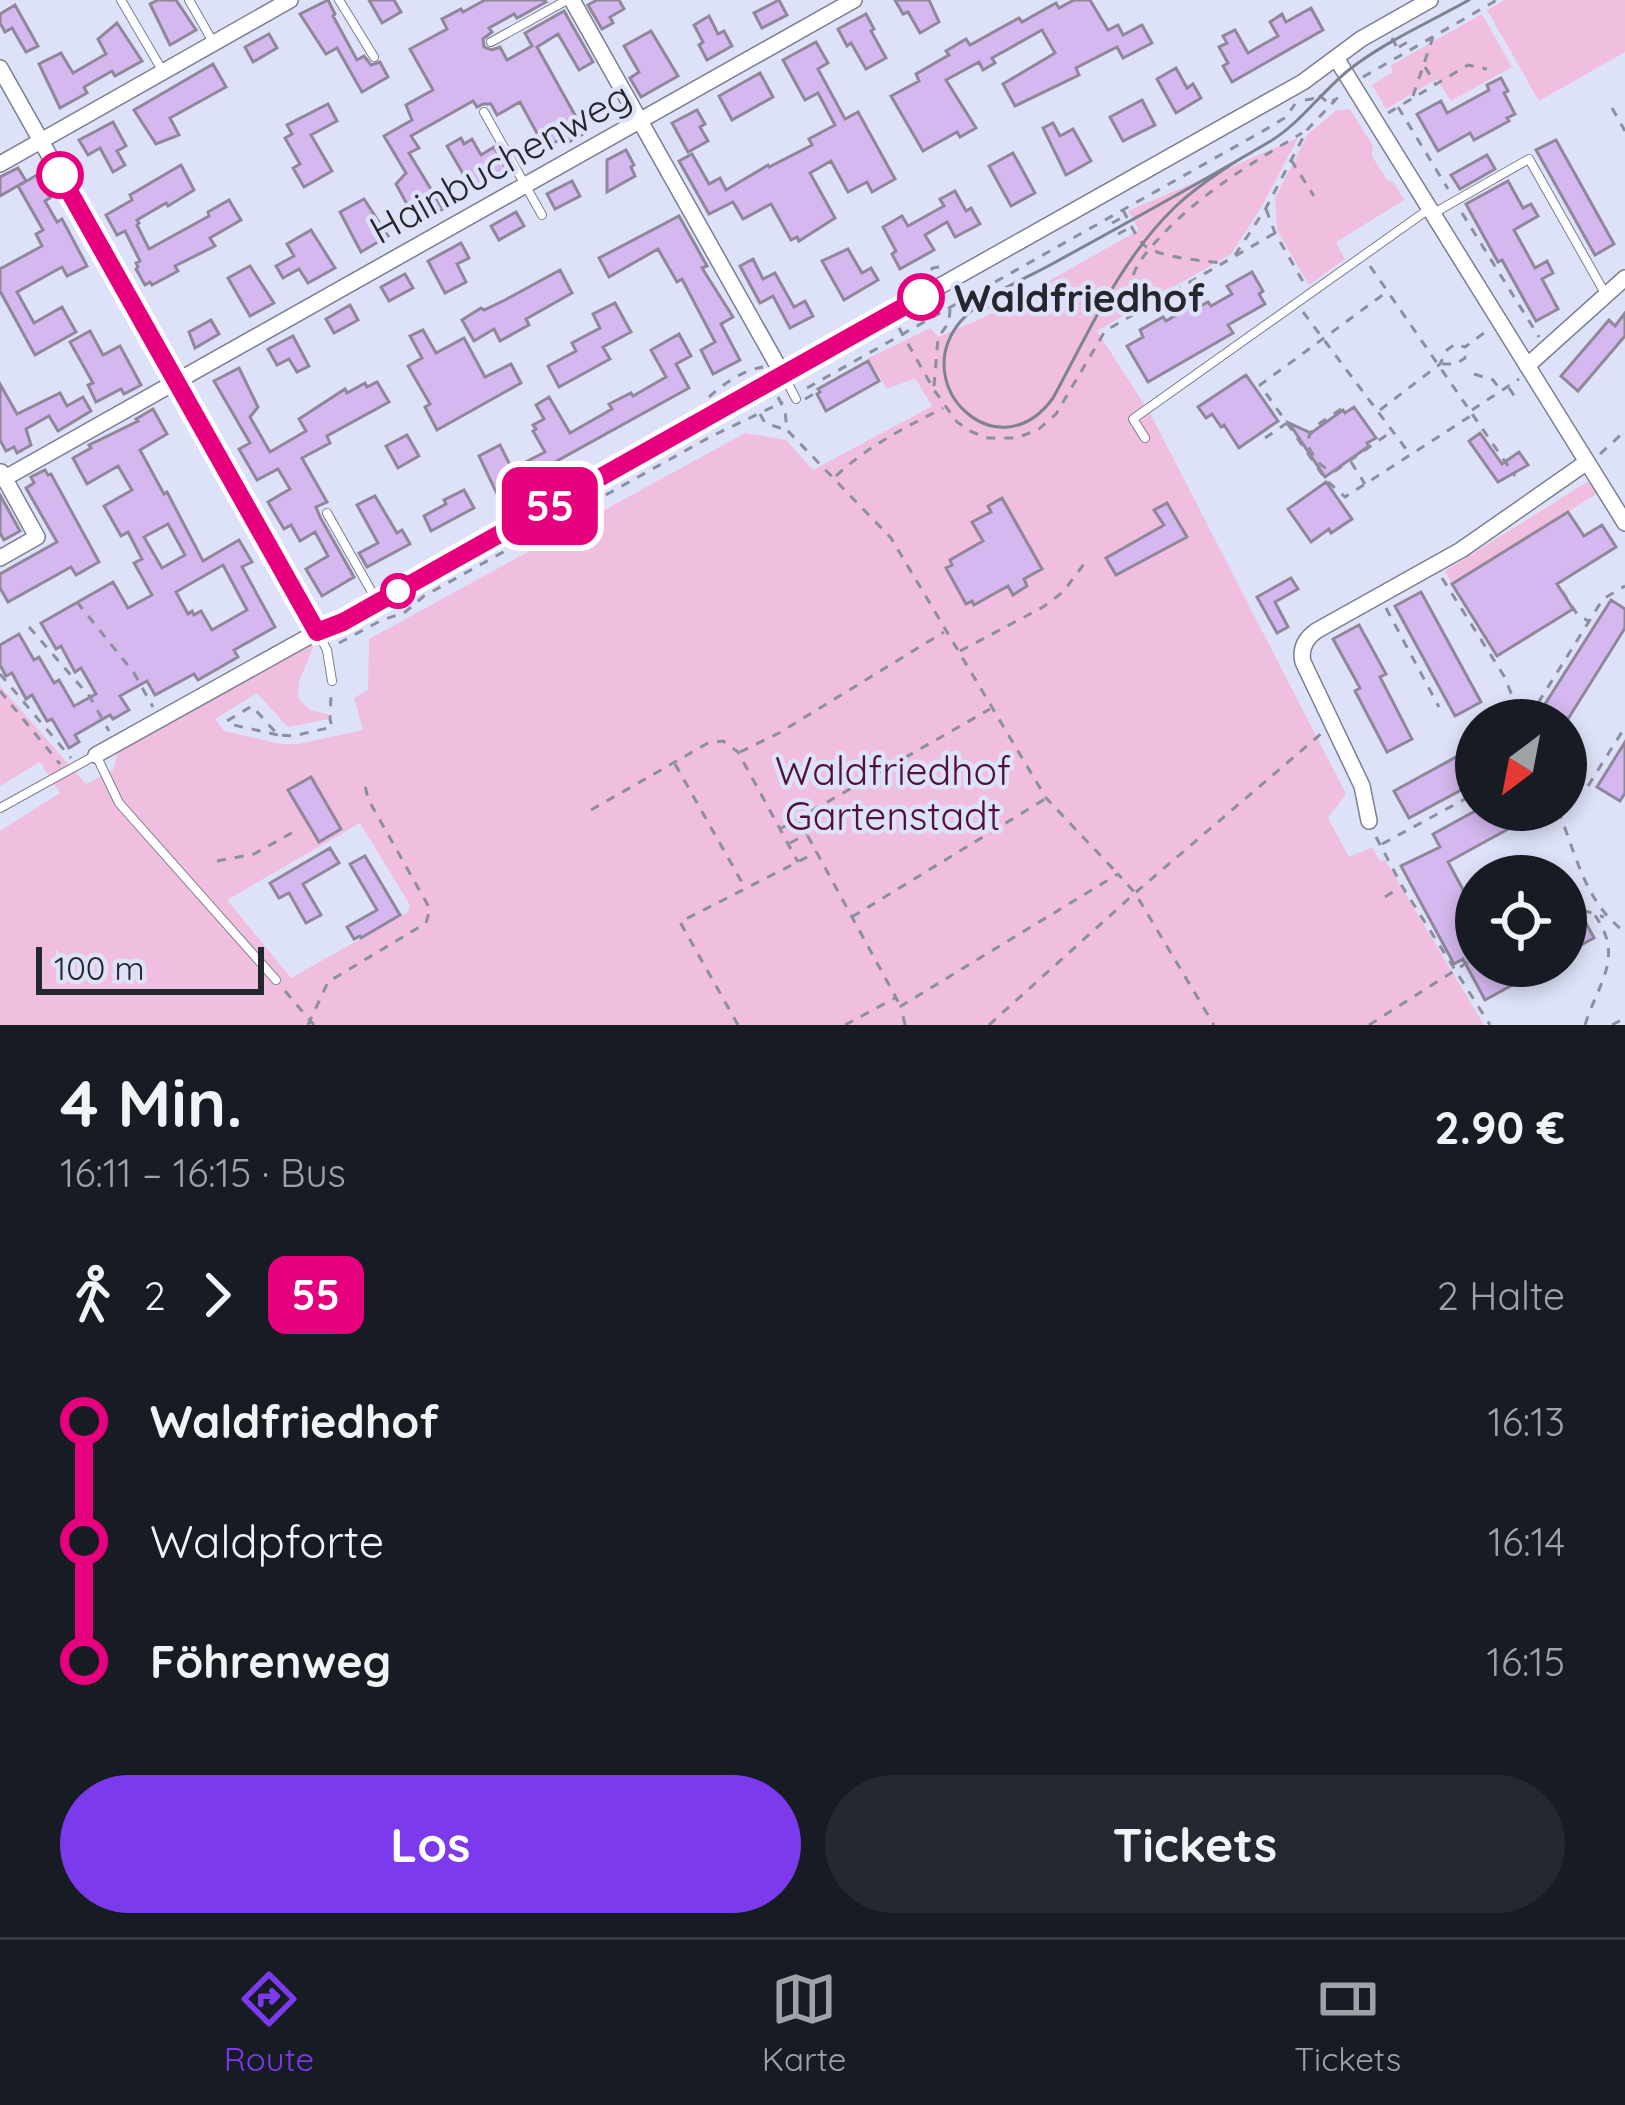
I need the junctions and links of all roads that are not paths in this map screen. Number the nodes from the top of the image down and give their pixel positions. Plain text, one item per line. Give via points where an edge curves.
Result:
1 (122, 0) edge
2 (189, 0) edge
3 (339, 0) edge
4 (569, 0) edge
5 (854, 0) edge
6 (1430, 0) edge
7 (279, 3) edge
8 (491, 42) dead end
9 (214, 43) junction
10 (374, 57) dead end
11 (1336, 58) junction
12 (0, 68) edge
13 (163, 72) junction
14 (484, 112) dead end
15 (639, 121) junction
16 (41, 141) junction
17 (0, 164) edge
18 (525, 186) junction
19 (1432, 211) junction
20 (542, 215) dead end
21 (1625, 278) edge
22 (1606, 296) junction
23 (1529, 369) junction
24 (776, 378) junction
25 (178, 381) junction
26 (795, 397) road end
27 (1145, 438) dead end
28 (1587, 462) junction
29 (2, 474) edge
30 (327, 513) dead end
31 (1625, 524) edge
32 (0, 558) edge
33 (378, 602) junction
34 (317, 632) junction
35 (332, 681) road end
36 (95, 755) junction
37 (0, 808) edge
38 (1369, 820) road end
39 (275, 980) road end

1 - 13 lane
2 - 9 lane
3 - 10 lane
4 - 8 lane
4 - 15 street
5 - 15 street, Hainbuchenweg
6 - 11 street
7 - 9 street
9 - 13 street
11 - 19 street
11 - 24 street
12 - 16 street
13 - 16 street
14 - 18 lane
15 - 18 street, Hainbuchenweg
15 - 24 street
16 - 17 street
16 - 25 street
18 - 20 lane
18 - 25 street, Hainbuchenweg
19 - 22 lane via 1529,159
19 - 23 street
19 - 27 lane via 1133,419
21 - 22 street
22 - 23 street
23 - 28 street
24 - 26 lane
24 - 33 street
25 - 29 street, Hainbuchenweg
25 - 34 street
28 - 31 street
28 - 38 street via 1435,566 1316,631 1302,649
29 - 32 street via 38,536
30 - 33 lane
33 - 34 street
34 - 35 lane
34 - 36 street
36 - 37 lane
36 - 39 lane via 118,803

